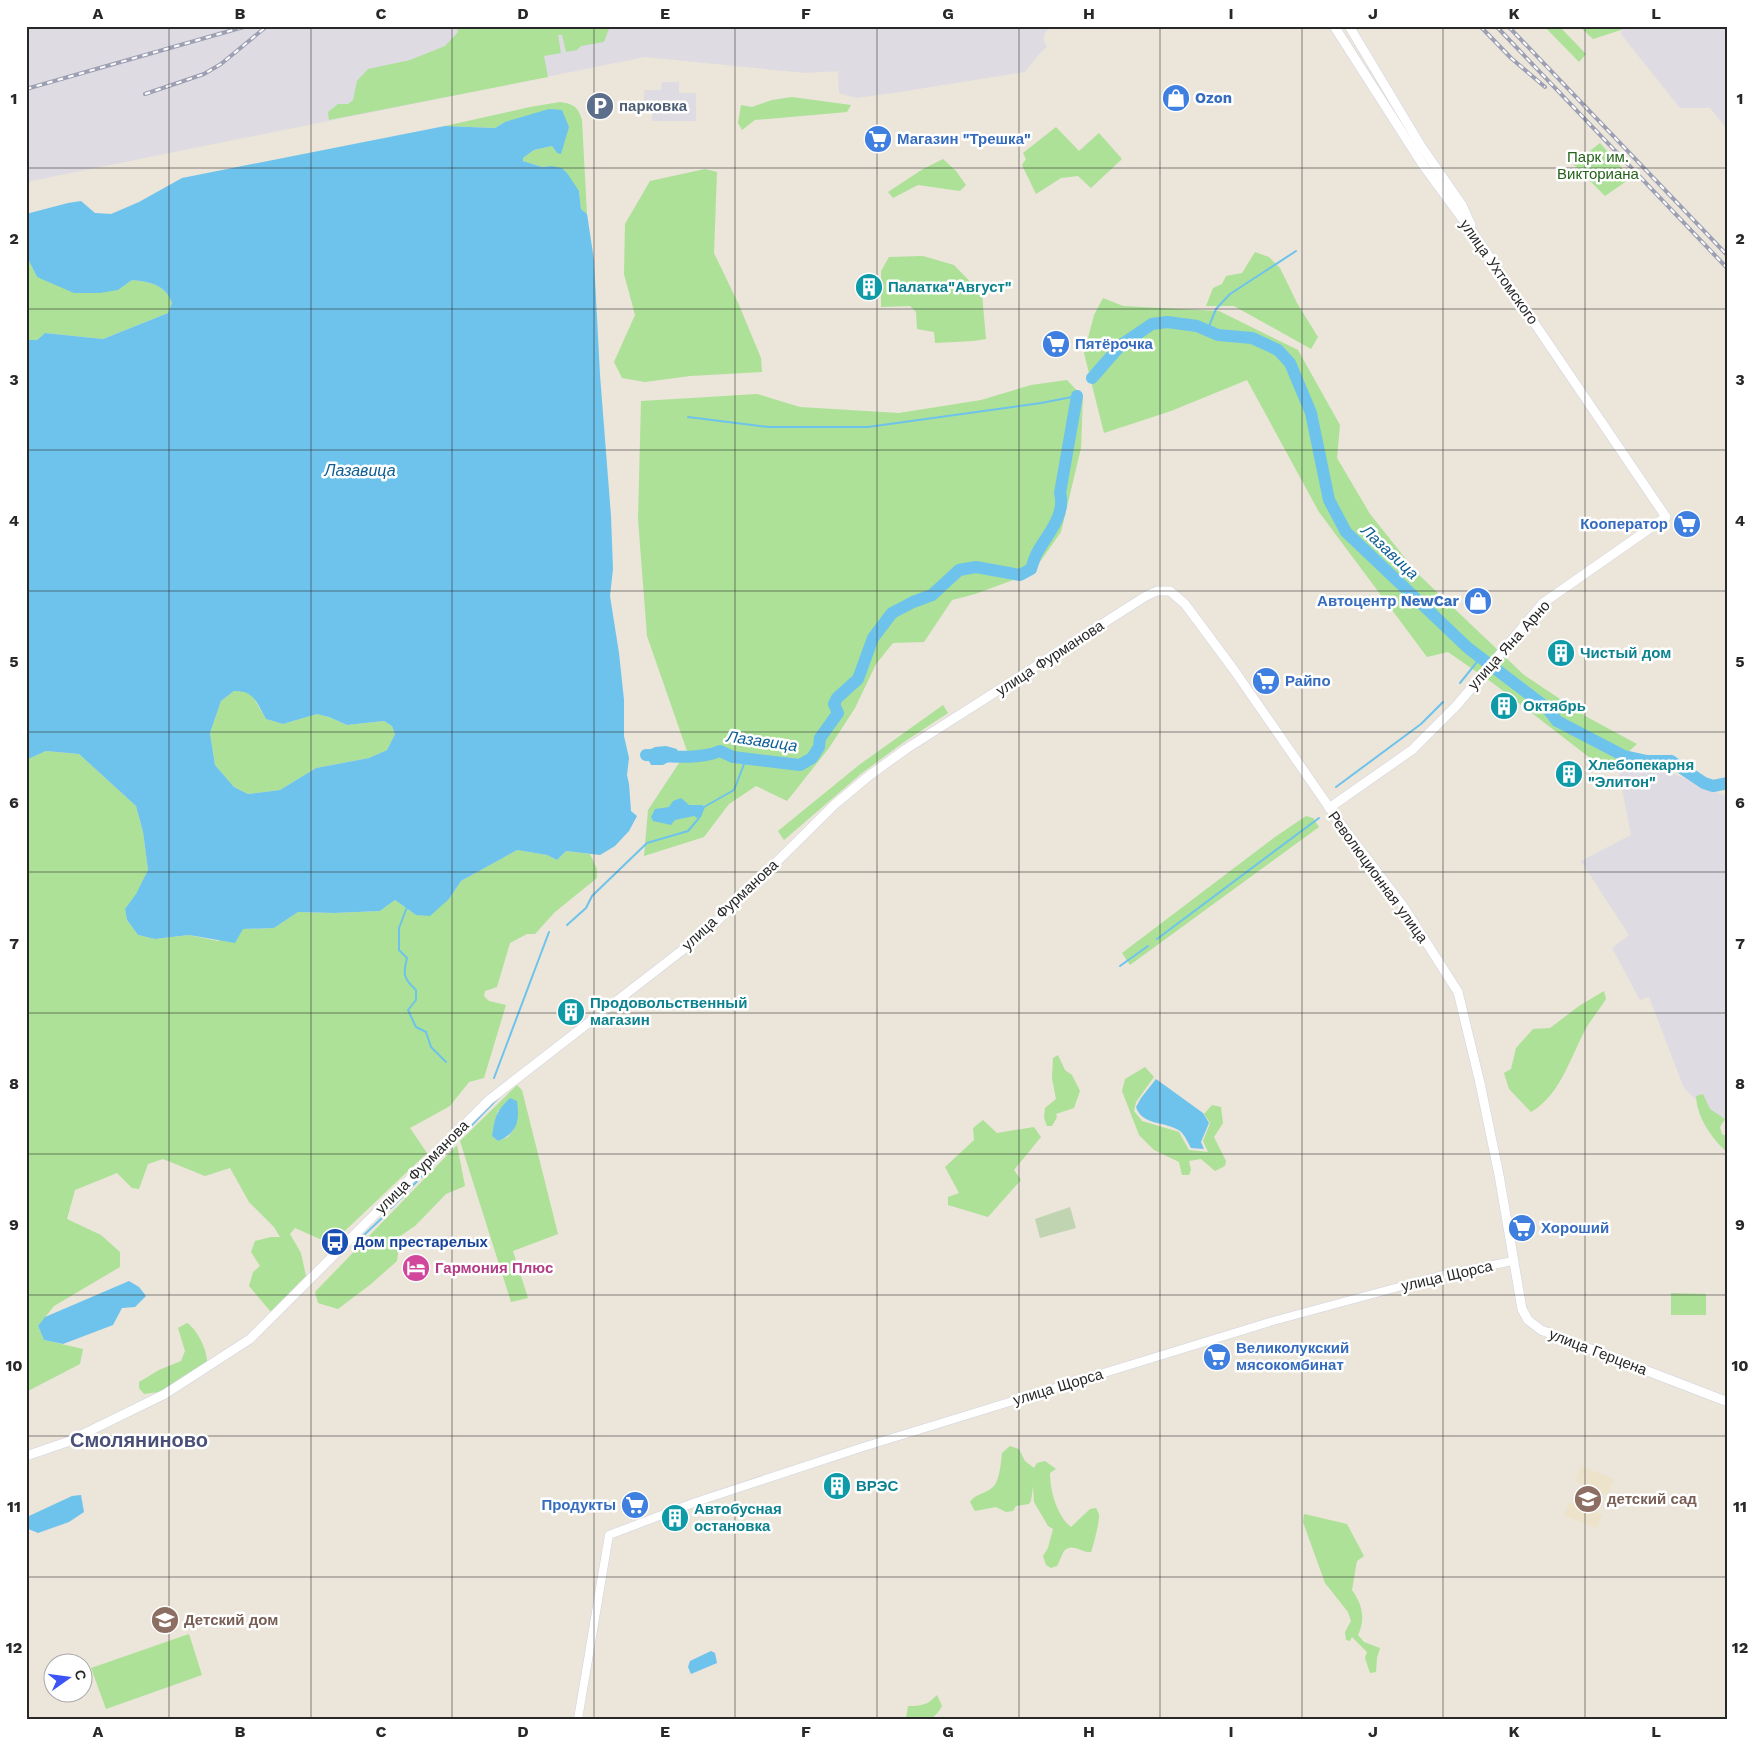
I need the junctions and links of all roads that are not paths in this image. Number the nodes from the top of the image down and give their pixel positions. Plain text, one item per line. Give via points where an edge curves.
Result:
1 (1334, 26) edge
2 (1350, 26) edge
3 (1476, 237) junction
4 (1666, 517) joint
5 (1170, 591) joint
6 (1329, 808) junction
7 (1513, 1261) junction
8 (1728, 1402) edge
9 (26, 1456) edge
10 (578, 1719) edge

1 - 3 main road, улица Ухтомского via 1423,166
2 - 3 main road via 1421,146 1462,205
3 - 4 main road, улица Ухтомского
4 - 6 main road, улица Яна Арно via 1544,603 1412,750
5 - 6 main road, Революционная улица via 1185,604 1234,670
5 - 9 main road, улица Фурманова via 1157,591 1146,596 870,775 834,805 707,931 489,1100 250,1339 164,1394 67,1442
6 - 7 main road, Революционная улица via 1403,906 1458,992 1478,1073
7 - 8 main road, улица Герцена via 1522,1309 1528,1320 1541,1330
7 - 10 street, улица Щорса via 1273,1321 863,1447 705,1499 609,1535

